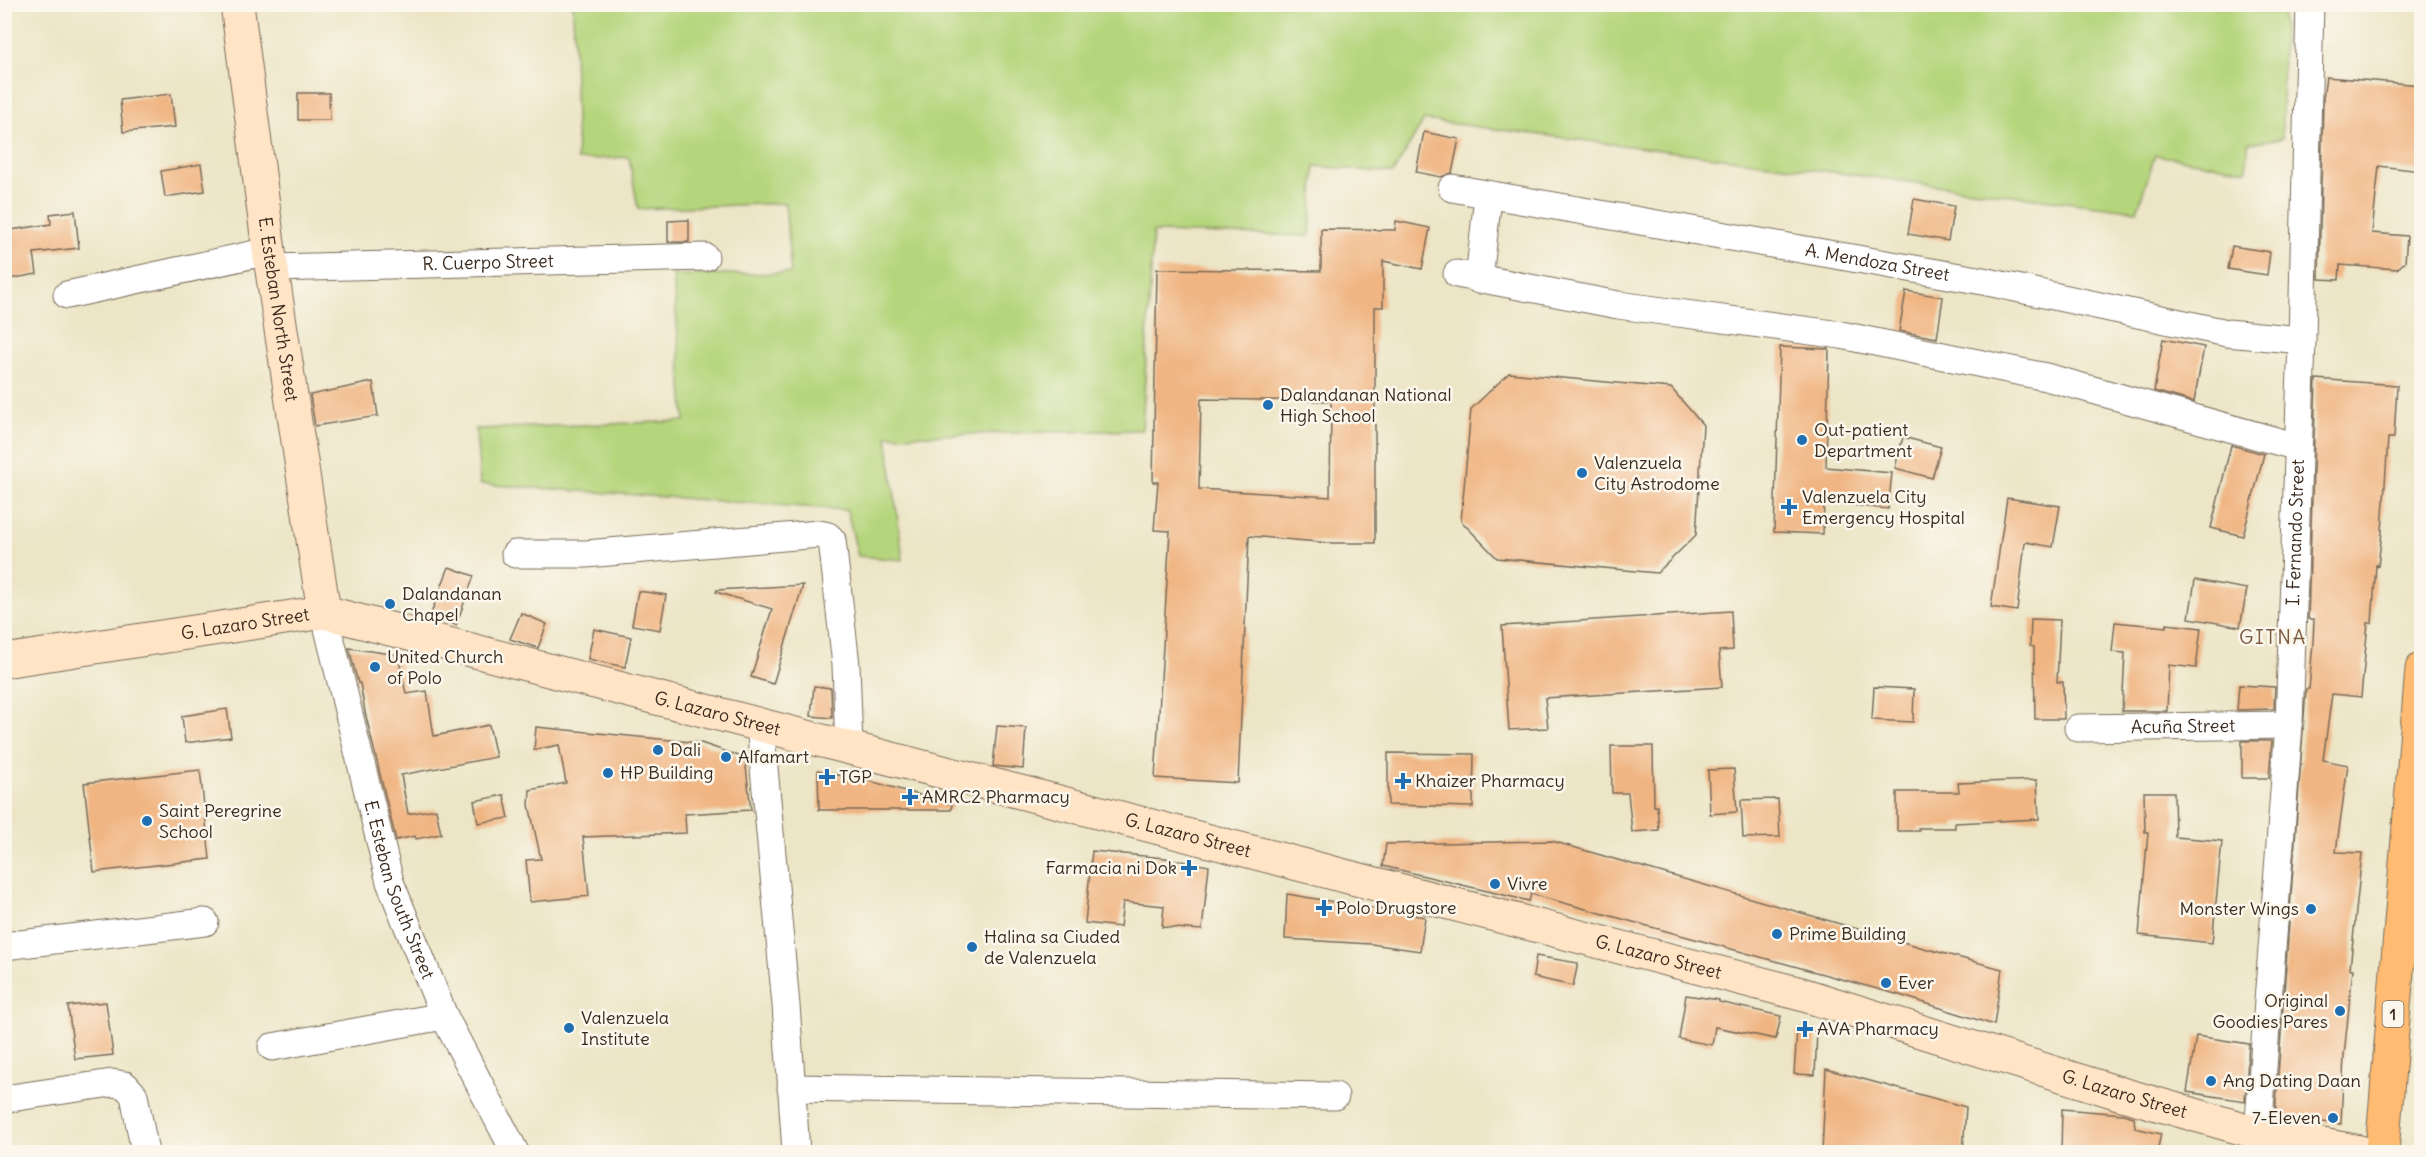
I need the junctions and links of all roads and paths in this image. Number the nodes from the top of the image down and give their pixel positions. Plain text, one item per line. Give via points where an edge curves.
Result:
1 (237, 4) edge
2 (2310, 4) edge
3 (1452, 188) dead end
4 (1488, 195) junction
5 (705, 257) dead end
6 (271, 260) junction
7 (67, 295) dead end
8 (2302, 340) junction
9 (2298, 447) junction
10 (515, 554) dead end
11 (324, 612) junction
12 (4, 661) edge
13 (2421, 669) edge
14 (760, 725) junction
15 (2289, 725) junction
16 (2078, 728) dead end
17 (849, 748) junction
18 (2413, 877) edge
19 (205, 922) dead end
20 (4, 946) edge
21 (444, 1016) junction
22 (272, 1047) dead end
23 (791, 1088) junction
24 (1335, 1096) dead end
25 (4, 1099) edge
26 (2258, 1133) junction
27 (146, 1152) edge
28 (515, 1152) edge
29 (796, 1152) edge
30 (2360, 1152) edge
31 (2382, 1152) edge

1 - 6 street, E. Esteban North Street
2 - 8 street, I. Fernando Street
3 - 4 street, A. Mendoza Street
4 - 8 street, A. Mendoza Street via 1983,280 2227,333
4 - 9 street via 1468,277 1618,305 1841,335 2035,375
5 - 6 street, R. Cuerpo Street
6 - 7 street, R. Cuerpo Street
6 - 11 street, E. Esteban North Street
8 - 9 street, I. Fernando Street
9 - 15 street, I. Fernando Street
10 - 17 street via 586,554 828,536 832,540 846,665
11 - 12 street, G. Lazaro Street
11 - 14 street, G. Lazaro Street
11 - 21 street, E. Esteban South Street via 390,882
13 - 18 highway, 1
14 - 17 street, G. Lazaro Street
14 - 23 street
15 - 16 street, Acuña Street
15 - 26 street, I. Fernando Street
17 - 26 street, G. Lazaro Street via 1802,994
18 - 31 highway, 1
19 - 20 street
21 - 22 street
21 - 28 street, E. Esteban South Street
23 - 24 street
23 - 29 street
25 - 27 street via 112,1083 125,1085 134,1095
26 - 30 street, G. Lazaro Street

